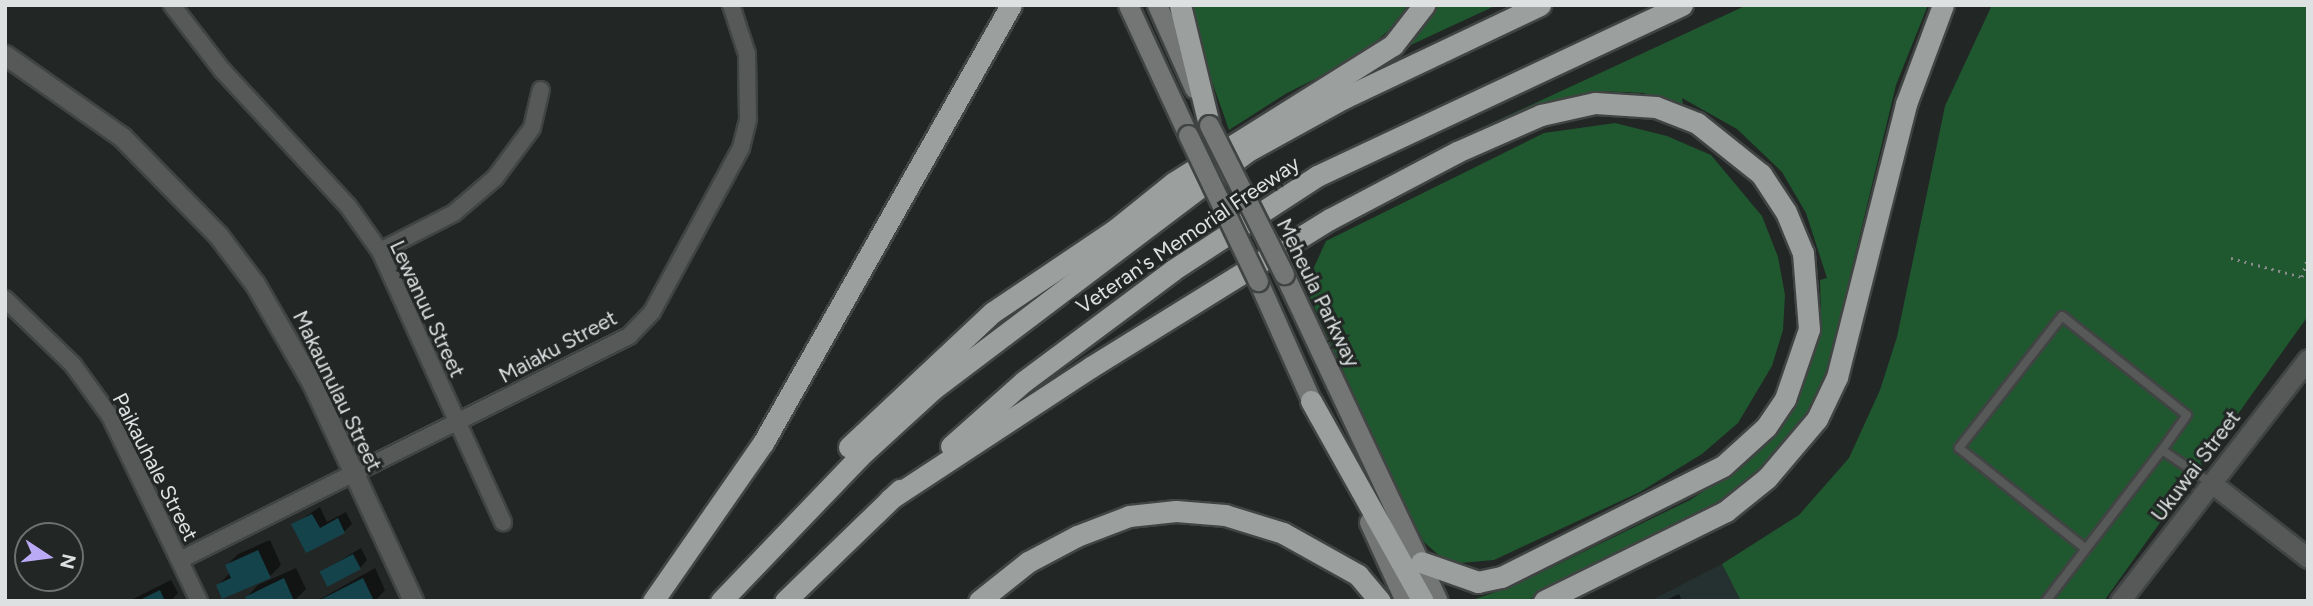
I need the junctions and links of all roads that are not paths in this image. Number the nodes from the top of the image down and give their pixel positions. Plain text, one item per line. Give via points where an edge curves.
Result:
1 (172, 5) edge
2 (731, 5) edge
3 (1011, 5) edge
4 (1128, 5) edge
5 (1157, 5) edge
6 (1180, 5) edge
7 (1424, 5) edge
8 (1541, 5) edge
9 (1682, 5) edge
10 (1943, 5) edge
11 (5, 55) edge
12 (541, 90) dead end
13 (1209, 125) junction
14 (380, 251) junction
15 (5, 299) edge
16 (2308, 359) edge
17 (1311, 401) junction
18 (456, 423) junction
19 (2162, 450) junction
20 (352, 474) junction
21 (2214, 485) junction
22 (890, 499) junction
23 (503, 522) dead end
24 (2086, 549) junction
25 (2308, 558) edge
26 (180, 561) junction
27 (1421, 562) junction
28 (199, 601) edge
29 (413, 601) edge
30 (653, 601) edge
31 (720, 601) edge
32 (785, 601) edge
33 (979, 601) edge
34 (1380, 601) edge
35 (1405, 601) edge
36 (1423, 601) edge
37 (1438, 601) edge
38 (1544, 601) edge
39 (2046, 601) edge
40 (2120, 601) edge

1 - 14 street, Lewanuu Street via 222,71 348,206
2 - 18 street, Maiaku Street via 747,54 748,119 741,148 652,312 629,336 605,350
3 - 30 highway via 763,443
4 - 17 main road, bridge
5 - 13 main road, Meheula Parkway
6 - 13 highway
7 - 31 highway via 1393,45 1173,183 1116,229 993,312 839,457
8 - 31 highway, Veteran's Memorial Freeway via 1344,98 1246,152 933,389 860,456
9 - 22 highway, Veteran's Memorial Freeway via 1317,176 1173,270 1023,382
10 - 38 highway via 1906,104 1837,377 1817,419 1767,478 1726,511
11 - 20 street, Makaunulau Street via 122,137 218,235 283,330
12 - 14 street via 532,128 495,178 454,212
13 - 27 main road, Meheula Parkway, bridge
14 - 18 street, Lewanuu Street
15 - 26 street, Paikauhale Street via 73,365 110,416
16 - 21 street, Ukuwai Street
17 - 35 main road
17 - 36 highway
18 - 20 street, Maiaku Street
18 - 23 street, Lewanuu Street
19 - 21 lane
19 - 24 lane
19 - 24 lane via 2187,415 2062,316 1959,448
20 - 26 street, Maiaku Street
20 - 29 street, Makaunulau Street
21 - 25 street
21 - 40 street, Ukuwai Street
22 - 27 highway via 1330,219 1457,152 1541,115 1611,101 1656,107 1697,123 1761,174 1786,212 1803,253 1809,329 1796,371 1766,427 1723,466 1501,577 1478,582
22 - 32 highway, Veteran's Memorial Freeway
24 - 39 lane
26 - 28 street, Paikauhale Street
27 - 37 main road, Meheula Parkway
33 - 34 highway via 1028,562 1077,536 1129,516 1176,511 1225,515 1283,533 1358,575

